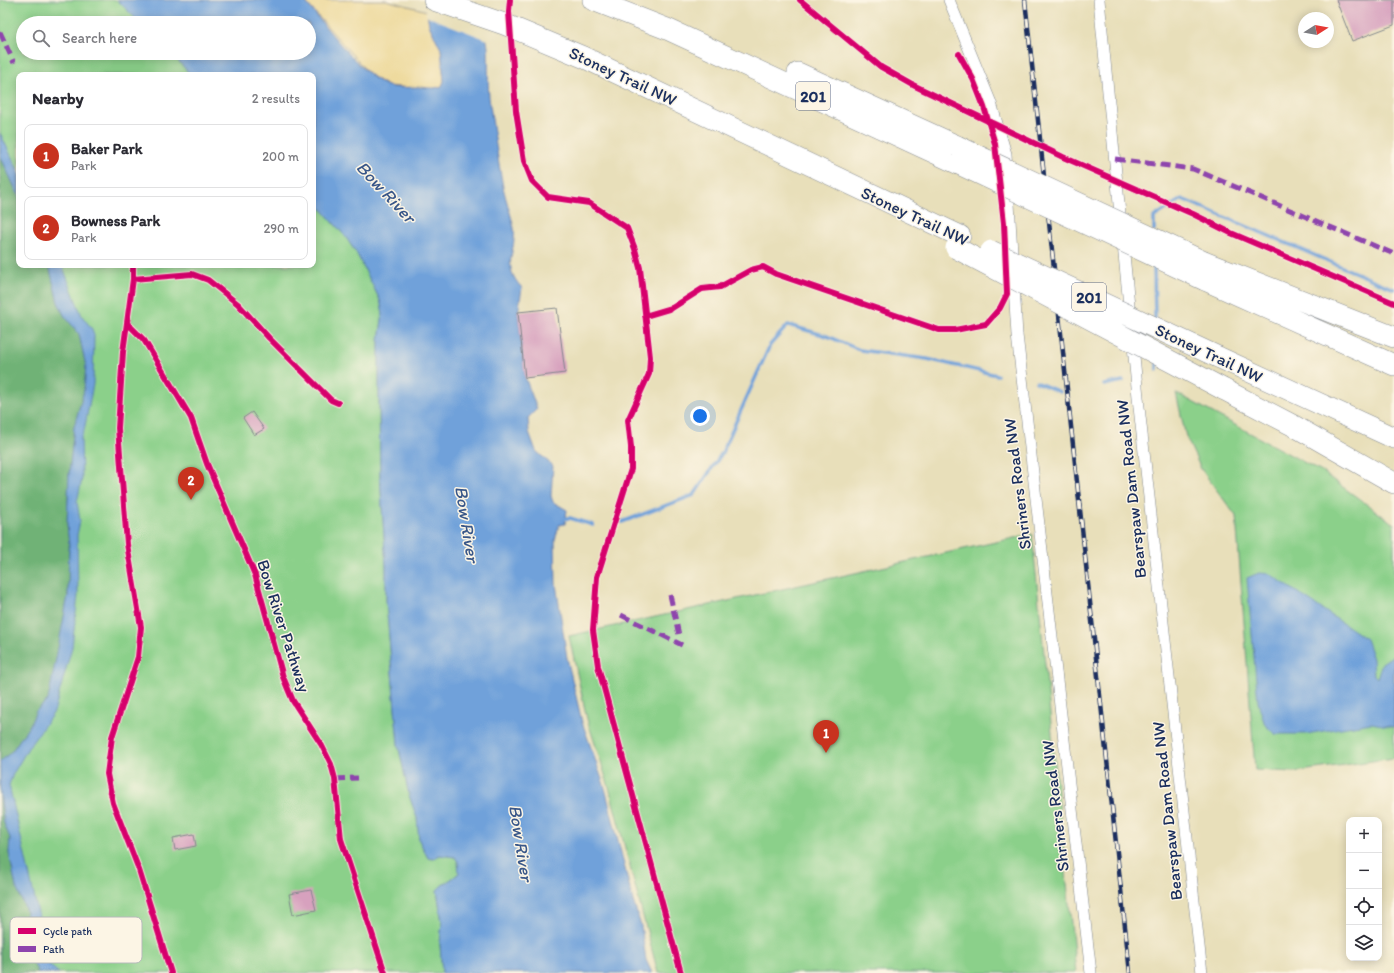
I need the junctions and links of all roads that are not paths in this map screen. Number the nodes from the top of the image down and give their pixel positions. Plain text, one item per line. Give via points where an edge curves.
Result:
1 (434, 0) edge
2 (949, 0) edge
3 (1099, 0) edge
4 (598, 2) edge
5 (958, 242) junction
6 (1205, 271) junction
7 (1394, 337) edge
8 (1394, 365) edge
9 (1394, 438) edge
10 (1394, 483) edge
11 (1091, 973) edge
12 (1202, 973) edge

1 - 5 highway, Stoney Trail NW / 201 via 512,27 583,57 847,184
2 - 11 street, Shriners Road NW via 991,103 1006,154 1017,334
3 - 12 street, Bearspaw Dam Road NW via 1139,407
4 - 6 highway, 201, bridge via 667,29 958,155
5 - 9 highway, Stoney Trail NW / 201, bridge
5 - 10 highway, bridge
6 - 7 highway
6 - 8 highway, 201

